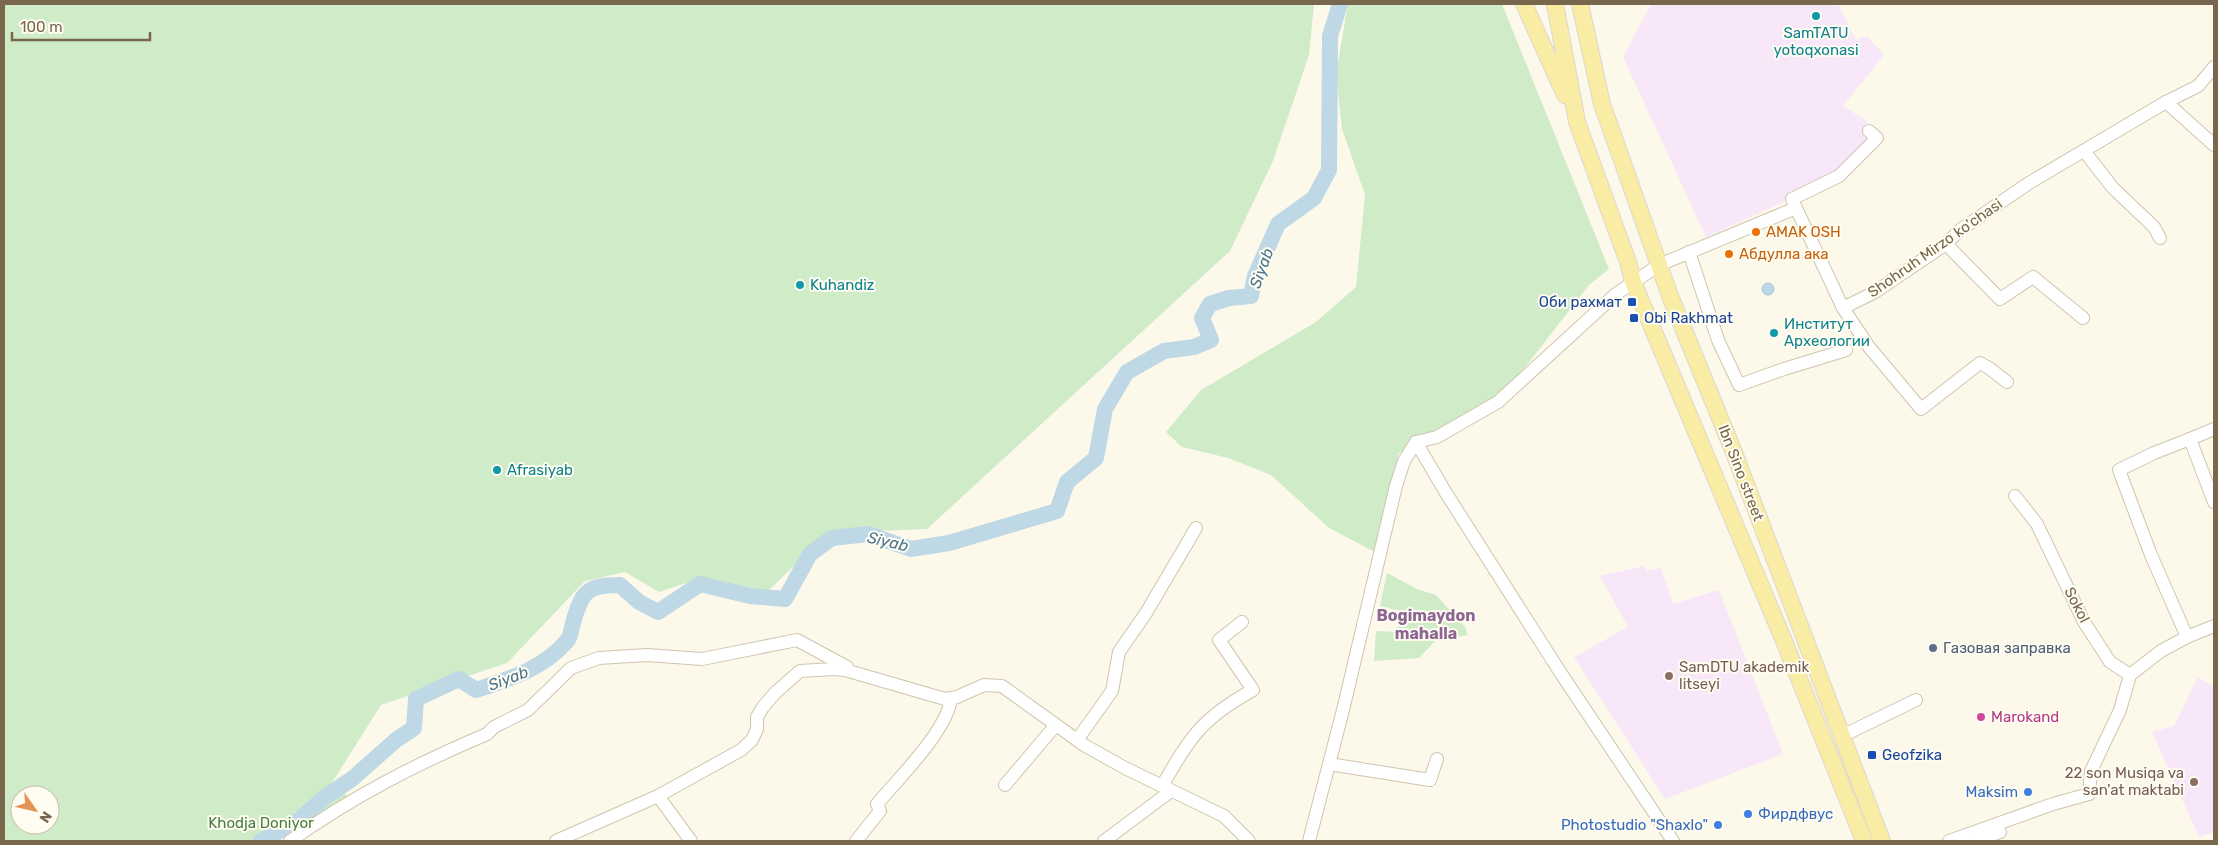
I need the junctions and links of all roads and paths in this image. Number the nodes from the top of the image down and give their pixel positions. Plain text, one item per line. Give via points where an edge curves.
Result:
1 (1524, 4) edge
2 (1555, 4) edge
3 (1580, 4) edge
4 (2214, 67) edge
5 (2166, 102) junction
6 (1578, 122) junction
7 (1869, 131) dead end
8 (2214, 145) edge
9 (2084, 151) junction
10 (1796, 208) junction
11 (2160, 238) dead end
12 (1946, 244) junction
13 (1689, 252) junction
14 (1659, 265) junction
15 (1633, 282) junction
16 (1843, 308) junction
17 (2083, 318) dead end
18 (1846, 350) dead end
19 (2007, 382) dead end
20 (2214, 429) edge
21 (2190, 440) junction
22 (1416, 442) junction
23 (2015, 496) dead end
24 (2214, 502) edge
25 (1196, 528) dead end
26 (1242, 622) dead end
27 (2214, 626) edge
28 (2187, 637) junction
29 (856, 673) junction
30 (2130, 675) junction
31 (951, 698) junction
32 (1916, 700) dead end
33 (1055, 726) junction
34 (1842, 736) junction
35 (1076, 740) junction
36 (1437, 759) dead end
37 (1329, 764) junction
38 (1004, 785) dead end
39 (1167, 788) junction
40 (2089, 794) junction
41 (658, 796) junction
42 (297, 839) edge
43 (1980, 840) edge
44 (556, 841) edge
45 (691, 841) edge
46 (856, 841) edge
47 (1104, 841) edge
48 (1249, 841) edge
49 (1309, 841) edge
50 (1673, 841) edge
51 (1864, 841) edge
52 (1882, 841) edge
53 (1949, 841) edge

1 - 6 main road
2 - 6 main road
3 - 14 main road via 1602,104
4 - 5 street, Shohruh Mirzo ko'chasi via 2198,86
5 - 8 street
5 - 9 street, Shohruh Mirzo ko'chasi
6 - 15 main road, Ibn Sino street
7 - 10 street via 1877,138 1839,176 1792,199
9 - 11 street via 2113,188 2154,227
9 - 12 street, Shohruh Mirzo ko'chasi via 2029,183 1960,230
10 - 13 street
10 - 16 street
12 - 16 street, Shohruh Mirzo ko'chasi via 1875,292
12 - 17 street via 2000,298 2033,277
13 - 14 street
13 - 18 street via 1718,340 1739,385
14 - 15 street
14 - 34 main road, Ibn Sino street
15 - 22 street via 1498,402 1437,437
15 - 51 main road, Ibn Sino street
16 - 19 street via 1868,347 1921,409 1980,363
20 - 21 street
21 - 24 street
21 - 28 street via 2119,470
22 - 37 street via 1404,460 1396,486
22 - 50 street via 1560,672
23 - 30 street, Sokol via 2037,524 2084,622 2110,662
25 - 35 street via 1119,652 1112,692
26 - 39 street via 1219,640 1254,690 1228,704 1204,723 1186,745
27 - 28 street
28 - 30 street via 2161,651
29 - 31 street via 938,698
29 - 41 street via 834,669 800,671 763,707 757,717 757,729 752,740 741,750
29 - 42 street via 797,640 702,659 647,655 599,658 571,668 528,710 494,727 487,734 407,770 355,798
30 - 40 street via 2120,710 2091,771
31 - 33 street via 975,687 993,684 1010,692
31 - 46 street via 950,708 939,730 877,804 880,811
32 - 34 street
33 - 35 street
33 - 38 street
34 - 52 main road, Ibn Sino street
35 - 39 street
36 - 37 street via 1430,780
37 - 49 street
39 - 47 street
39 - 48 street via 1224,816
40 - 43 street via 2057,811
40 - 53 street
41 - 44 street
41 - 45 street

